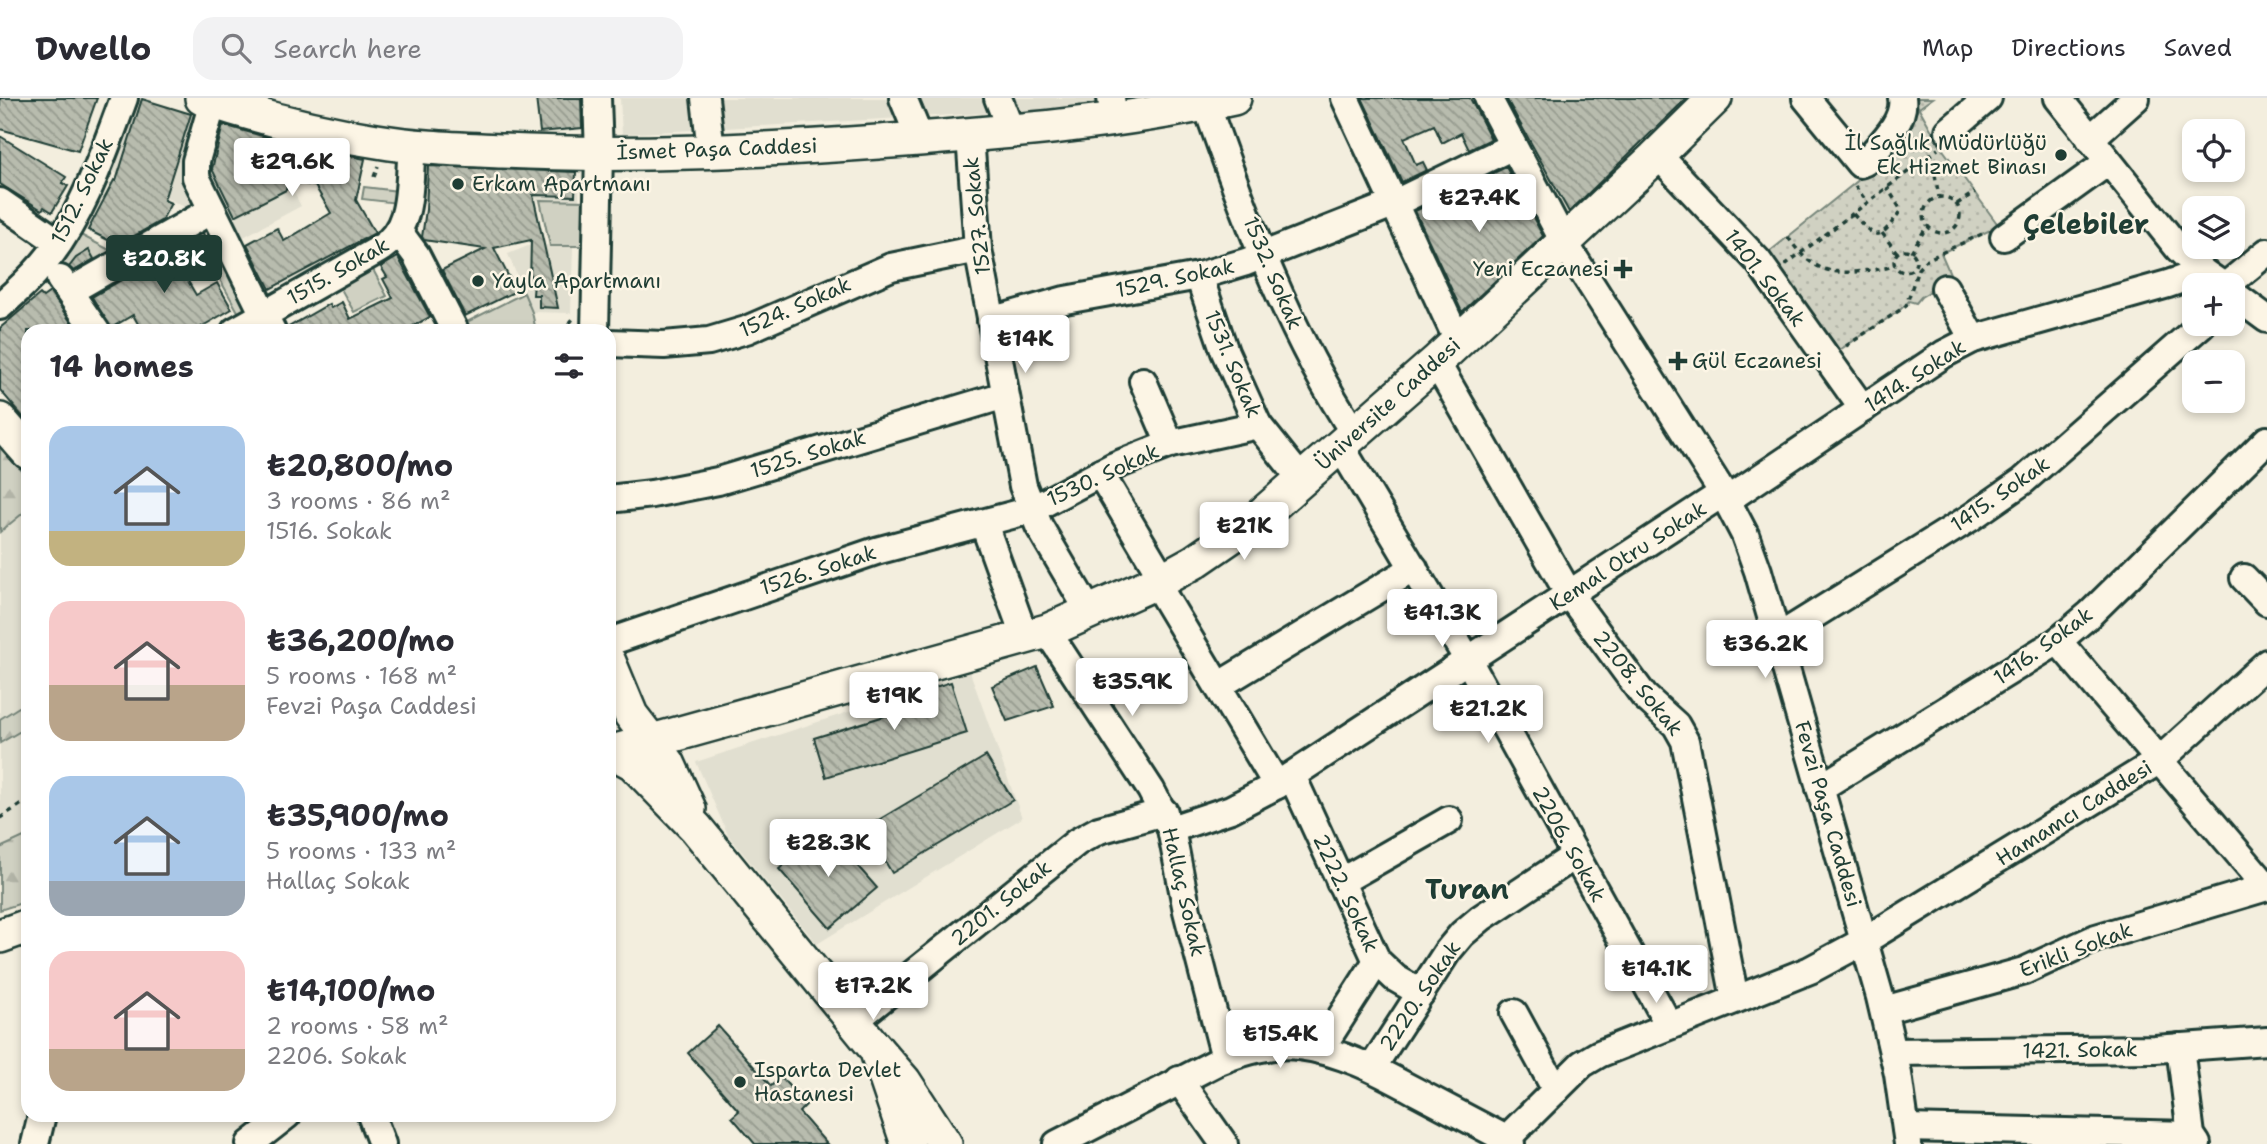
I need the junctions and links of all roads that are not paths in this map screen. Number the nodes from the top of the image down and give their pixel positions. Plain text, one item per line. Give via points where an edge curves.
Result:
1 (124, 98) edge
2 (597, 98) edge
3 (705, 98) edge
4 (903, 98) edge
5 (998, 98) edge
6 (1345, 98) edge
7 (1488, 98) edge
8 (1715, 98) edge
9 (1806, 98) edge
10 (1988, 98) edge
11 (2058, 98) edge
12 (2136, 98) edge
13 (208, 100) edge
14 (1215, 100) edge
15 (1903, 100) edge
16 (1112, 109) edge
17 (1011, 131) junction
18 (1949, 131) road end
19 (970, 135) junction
20 (920, 139) junction
21 (2090, 139) junction
22 (412, 146) junction
23 (1513, 146) junction
24 (711, 151) junction
25 (599, 154) junction
26 (1658, 155) junction
27 (2108, 162) junction
28 (0, 202) edge
29 (1393, 204) junction
30 (212, 210) junction
31 (400, 232) junction
32 (1996, 234) road end
33 (1564, 242) junction
34 (978, 249) junction
35 (51, 252) junction
36 (2267, 252) edge
37 (1264, 256) junction
38 (2207, 273) edge
39 (2242, 273) edge
40 (1199, 276) junction
41 (2182, 285) edge
42 (1945, 288) dead end
43 (70, 291) junction
44 (2245, 303) edge
45 (0, 306) edge
46 (2267, 319) edge
47 (991, 321) junction
48 (268, 322) edge
49 (91, 324) edge
50 (447, 324) edge
51 (583, 324) edge
52 (2188, 336) edge
53 (1973, 339) junction
54 (616, 343) edge
55 (1447, 352) junction
56 (1143, 380) dead end
57 (1005, 396) junction
58 (1863, 409) junction
59 (0, 419) edge
60 (1258, 425) junction
61 (1348, 440) junction
62 (2267, 440) edge
63 (21, 444) edge
64 (1170, 444) junction
65 (1100, 472) junction
66 (1302, 480) junction
67 (1725, 496) junction
68 (616, 498) edge
69 (1031, 510) junction
70 (984, 524) junction
71 (1413, 568) junction
72 (2244, 578) dead end
73 (1160, 581) junction
74 (1569, 594) junction
75 (2267, 602) edge
76 (1090, 613) junction
77 (1036, 635) junction
78 (1777, 638) junction
79 (616, 640) edge
80 (2058, 641) junction
81 (1468, 660) junction
82 (2267, 663) edge
83 (616, 679) edge
84 (1218, 686) junction
85 (651, 740) junction
86 (616, 749) edge
87 (616, 754) edge
88 (2160, 760) junction
89 (1284, 780) junction
90 (1820, 788) junction
91 (1168, 820) junction
92 (1449, 820) dead end
93 (696, 828) junction
94 (1576, 855) junction
95 (1340, 882) junction
96 (2267, 887) edge
97 (1864, 941) junction
98 (1377, 961) junction
99 (1420, 993) junction
100 (1735, 999) junction
101 (1884, 1010) junction
102 (1514, 1013) dead end
103 (853, 1022) junction
104 (1669, 1025) junction
105 (2267, 1041) edge
106 (2180, 1047) junction
107 (876, 1049) junction
108 (1320, 1050) junction
109 (1894, 1052) junction
110 (1225, 1058) junction
111 (1372, 1068) junction
112 (1180, 1080) junction
113 (1556, 1090) junction
114 (40, 1122) edge
115 (278, 1122) edge
116 (374, 1122) edge
117 (1905, 1140) edge
118 (2194, 1140) edge
119 (1506, 1142) edge
120 (35, 1144) edge
121 (250, 1144) edge
122 (382, 1144) edge
123 (908, 1144) edge
124 (945, 1144) edge
125 (1057, 1144) edge
126 (1224, 1144) edge

1 - 35 street, 1512. Sokak via 92,180
2 - 25 street
3 - 24 street
4 - 20 street
5 - 17 street
6 - 29 street, 2208. Sokak
7 - 23 street, Fevzi Paşa Caddesi
8 - 26 main road, Üniversite Caddesi
9 - 15 street via 1856,174 1891,131
10 - 18 street
11 - 21 street
12 - 21 street
13 - 22 main road, İsmet Paşa Caddesi via 309,128
13 - 30 street via 195,166
14 - 16 main road, İsmet Paşa Caddesi
14 - 37 street, 1532. Sokak
16 - 17 main road, İsmet Paşa Caddesi
17 - 19 main road, İsmet Paşa Caddesi
19 - 20 main road, İsmet Paşa Caddesi
19 - 34 street, 1527. Sokak
20 - 24 main road, İsmet Paşa Caddesi
21 - 27 street
22 - 25 main road, İsmet Paşa Caddesi
22 - 31 street, 1515. Sokak
23 - 29 street, 1529. Sokak
23 - 33 street, Fevzi Paşa Caddesi
24 - 25 main road, İsmet Paşa Caddesi
25 - 51 street
26 - 33 main road, Üniversite Caddesi
26 - 58 street, 1401. Sokak via 1758,261
27 - 32 street
27 - 38 street via 2178,248
28 - 35 street
29 - 37 street, 1529. Sokak
29 - 55 street, 2208. Sokak
30 - 43 street
30 - 48 street
31 - 48 street, 1515. Sokak
31 - 50 street via 416,255
33 - 55 main road, Üniversite Caddesi
33 - 67 street, Fevzi Paşa Caddesi
34 - 47 street, 1527. Sokak
34 - 54 street, 1524. Sokak via 891,267 719,339 688,345
35 - 43 street
35 - 45 street, 1512. Sokak
36 - 39 street
37 - 40 street, 1529. Sokak
37 - 61 street, 1532. Sokak
40 - 47 street, 1529. Sokak via 1078,297
40 - 60 street, 1531. Sokak via 1225,352
41 - 53 street, 1414. Sokak via 2168,284
42 - 53 street
43 - 49 street
44 - 46 street
47 - 57 street, 1527. Sokak
52 - 78 street, 1415. Sokak via 2024,481
53 - 58 street, 1414. Sokak
55 - 61 main road, Üniversite Caddesi
55 - 74 street, 2208. Sokak
56 - 64 street
57 - 68 street, 1525. Sokak via 718,481
57 - 69 street, 1527. Sokak
58 - 67 street, 1414. Sokak
59 - 63 main road
60 - 64 street, 1530. Sokak
60 - 66 street, 1531. Sokak
61 - 66 main road, Üniversite Caddesi
61 - 71 street, 2206. Sokak
62 - 80 street, 1416. Sokak
64 - 65 street, 1530. Sokak
65 - 69 street, 1530. Sokak
65 - 73 street, 2222. Sokak
66 - 73 main road, Üniversite Caddesi via 1224,543
67 - 74 street, Kemal Otru Sokak
67 - 78 street, Fevzi Paşa Caddesi via 1745,535
69 - 70 street, 1526. Sokak
69 - 76 street, 1527. Sokak
70 - 77 street, Hallaç Sokak
70 - 79 street, 1526. Sokak via 876,551
71 - 81 street, 2206. Sokak
71 - 84 street
72 - 75 street
73 - 76 main road, Üniversite Caddesi
73 - 84 street, 2222. Sokak
74 - 81 street, Kemal Otru Sokak
74 - 100 street, 2208. Sokak via 1638,688 1685,741
76 - 77 main road, Üniversite Caddesi
77 - 85 main road, Üniversite Caddesi
77 - 91 street, Hallaç Sokak
78 - 90 street, Fevzi Paşa Caddesi
80 - 88 street
80 - 90 street, 1416. Sokak
81 - 89 street, Kemal Otru Sokak
81 - 94 street, 2206. Sokak
82 - 88 street, Hamamcı Caddesi
83 - 85 main road via 631,715
84 - 89 street, 2222. Sokak
85 - 86 main road, Üniversite Caddesi
85 - 93 main road via 668,763
87 - 93 main road via 633,763
88 - 96 street
88 - 97 street, Hamamcı Caddesi
89 - 91 street, Kemal Otru Sokak via 1231,809
89 - 95 street, 2222. Sokak
90 - 97 street, Fevzi Paşa Caddesi
91 - 103 street, 2201. Sokak via 1099,830 1077,842
91 - 110 street, Hallaç Sokak
92 - 95 street
93 - 103 main road
94 - 99 street, 2220. Sokak via 1462,934
94 - 104 street, 2206. Sokak
95 - 98 street, 2222. Sokak
96 - 101 street, Erikli Sokak via 2096,938 2024,971
97 - 100 street, Hamamcı Caddesi via 1810,970
97 - 101 street, Fevzi Paşa Caddesi
98 - 99 street, 2222. Sokak
98 - 108 street
99 - 111 street, 2220. Sokak
100 - 104 street, Hamamcı Caddesi
101 - 109 street, Fevzi Paşa Caddesi
102 - 113 street
103 - 107 main road
104 - 113 street, Hamamcı Caddesi via 1599,1054
105 - 106 street, 1421. Sokak
106 - 109 street, 1421. Sokak
106 - 118 street
107 - 123 main road
107 - 124 main road via 904,1081
108 - 110 street via 1269,1047
108 - 111 street
109 - 117 street, Fevzi Paşa Caddesi
110 - 112 street
111 - 119 street
112 - 125 street
112 - 126 street
113 - 119 street, Hamamcı Caddesi
114 - 120 street
115 - 121 street
116 - 122 street
117 - 118 street

